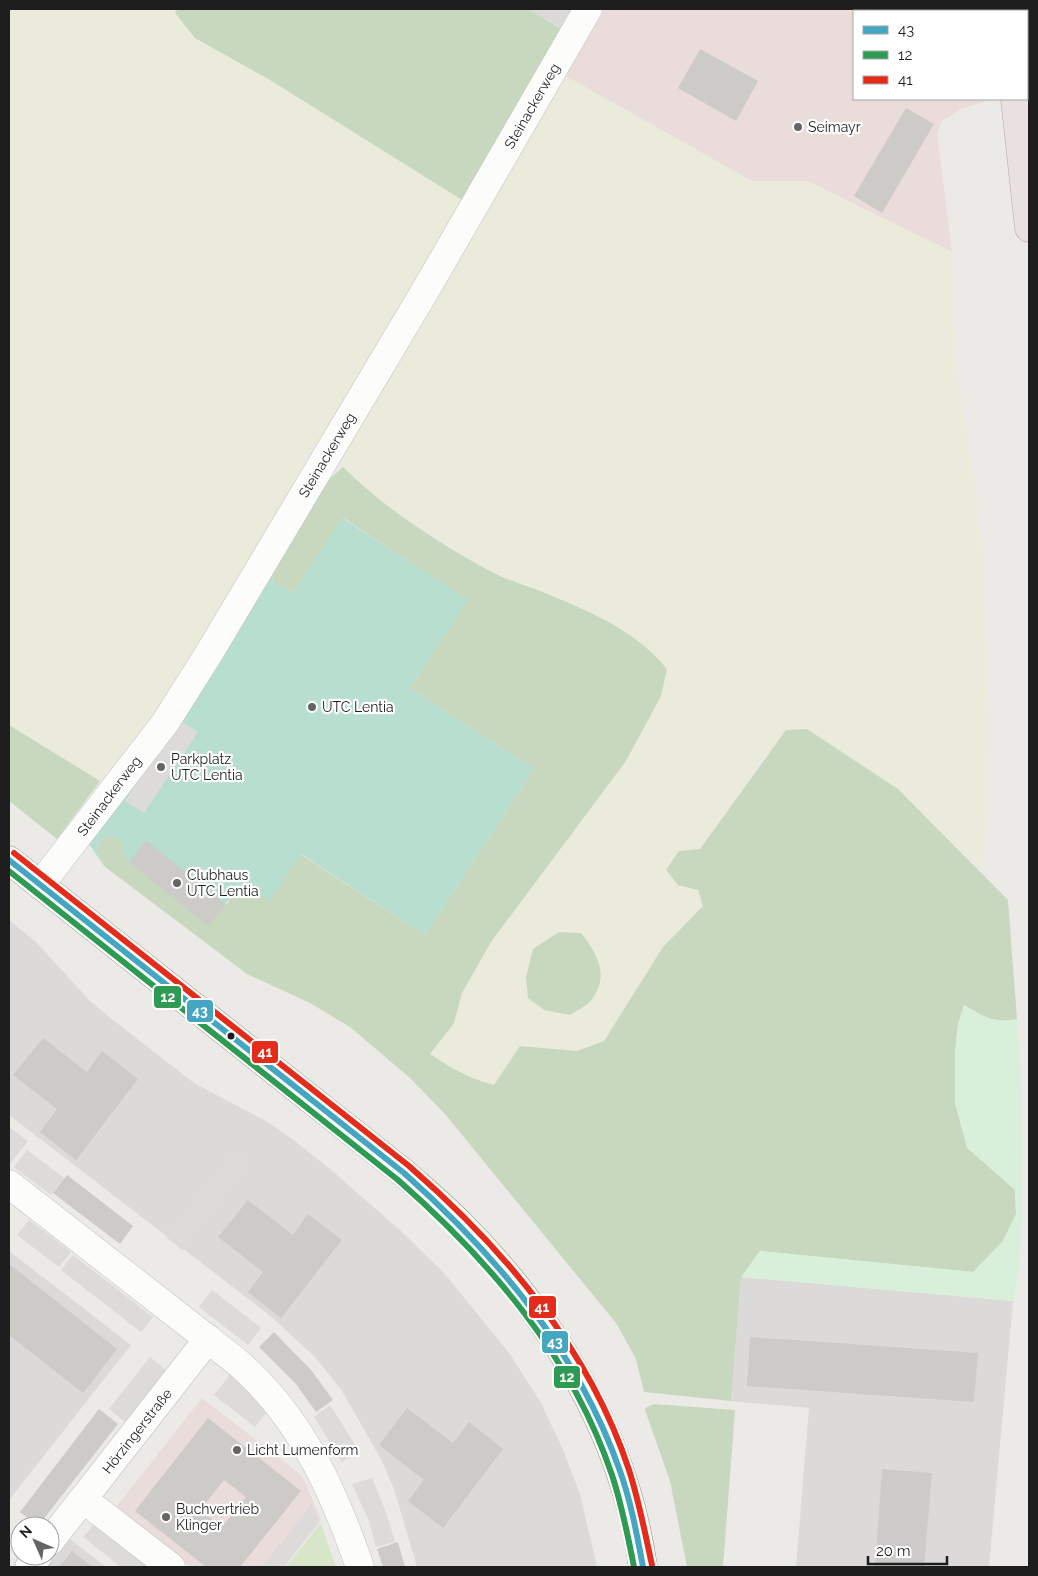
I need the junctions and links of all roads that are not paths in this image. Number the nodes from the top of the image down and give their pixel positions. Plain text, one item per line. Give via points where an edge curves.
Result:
1 (588, 9) edge
2 (1014, 100) edge
3 (1029, 228) edge
4 (9, 860) edge
5 (40, 885) junction
6 (9, 1184) edge
7 (208, 1339) junction
8 (84, 1498) junction
9 (60, 1528) edge
10 (171, 1567) edge
11 (360, 1567) edge
12 (643, 1567) edge

1 - 5 street, Steinackerweg via 211,650 165,723
2 - 3 highway
4 - 5 main road
5 - 12 main road via 404,1173 489,1255 556,1340 584,1387 608,1438 630,1501
6 - 7 street
7 - 8 street, Hörzingerstraße
7 - 11 street via 247,1370 304,1439 328,1483
8 - 9 street, Hörzingerstraße
8 - 10 street

